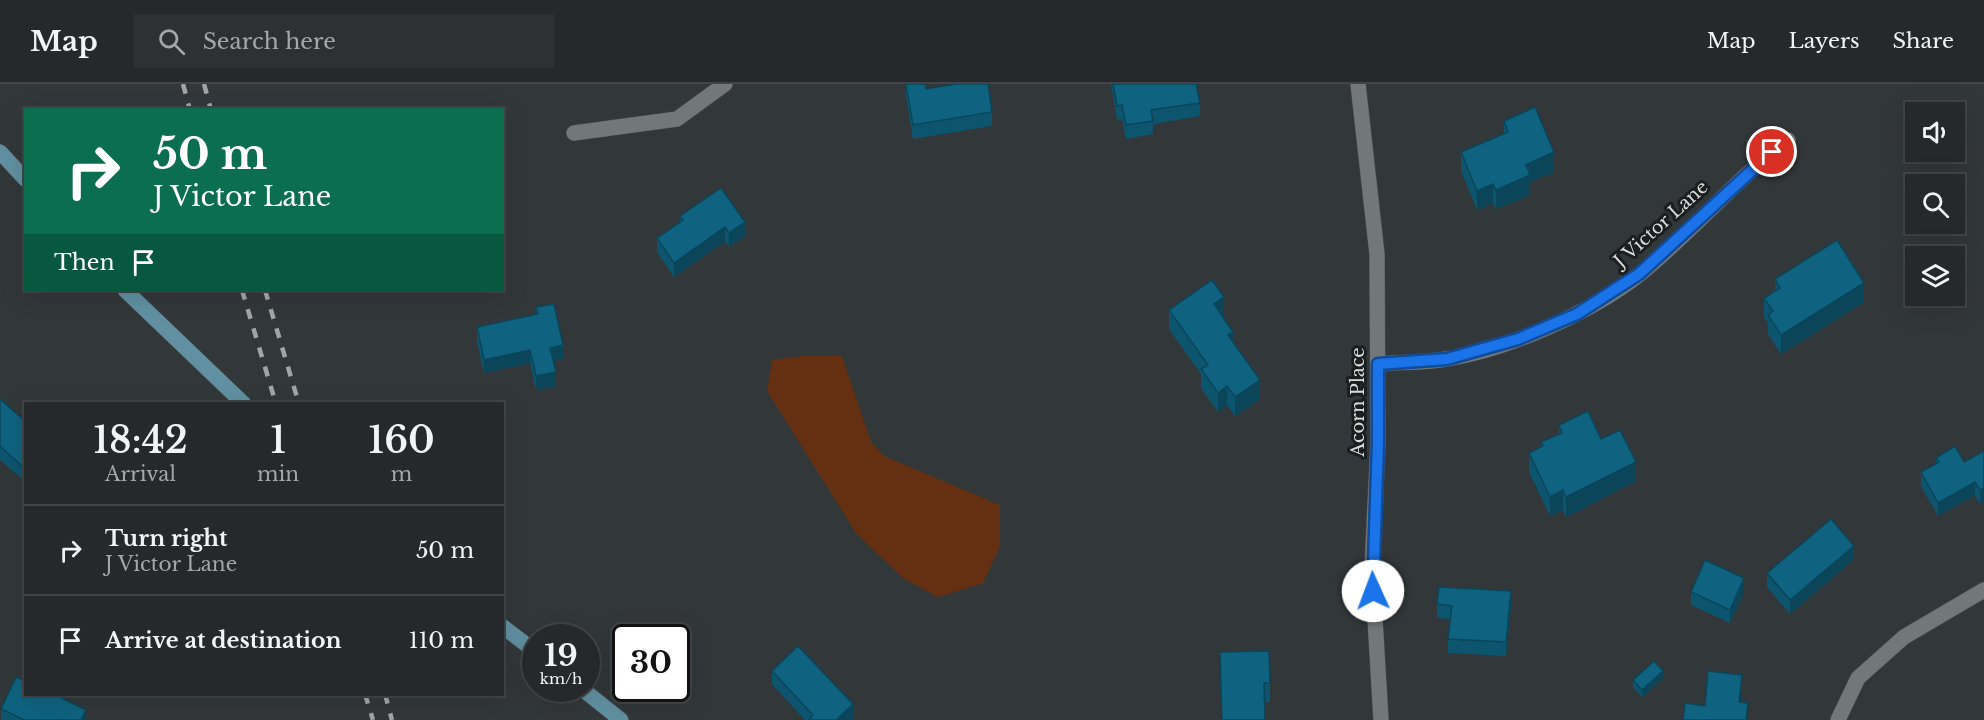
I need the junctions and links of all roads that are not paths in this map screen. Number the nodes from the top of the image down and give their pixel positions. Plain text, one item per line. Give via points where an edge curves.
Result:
1 (725, 84) edge
2 (1358, 84) edge
3 (574, 133) dead end
4 (1788, 140) dead end
5 (0, 152) edge
6 (24, 178) edge
7 (125, 291) edge
8 (1378, 364) junction
9 (242, 402) edge
10 (1984, 590) edge
11 (504, 628) edge
12 (522, 641) edge
13 (598, 702) edge
14 (621, 720) edge
15 (1381, 720) edge
16 (1838, 720) edge

1 - 3 street via 677,119
2 - 8 street, Acorn Place via 1377,254
4 - 8 street, J Victor Lane via 1756,164 1639,274 1577,314 1518,339 1447,359
5 - 6 main road
7 - 9 main road
8 - 15 street, Acorn Place via 1372,569
10 - 16 street via 1904,637 1858,678
11 - 12 main road
13 - 14 main road

